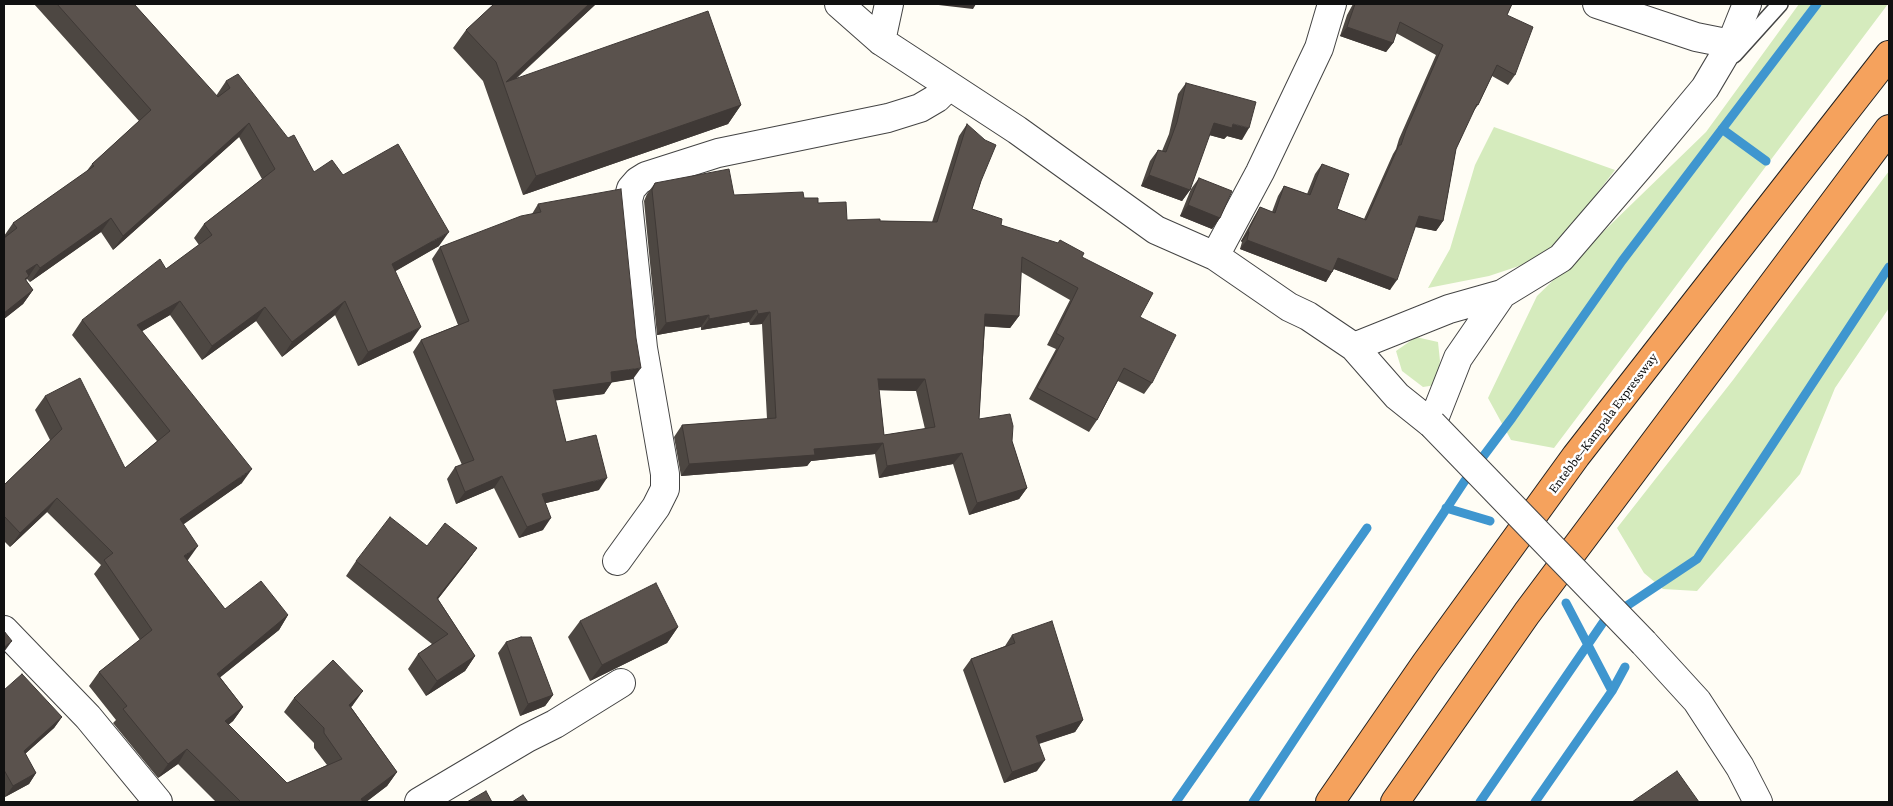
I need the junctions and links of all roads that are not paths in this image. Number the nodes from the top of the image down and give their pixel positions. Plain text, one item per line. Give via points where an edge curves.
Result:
1 (839, 4) edge
2 (889, 4) edge
3 (1332, 4) edge
4 (1597, 4) edge
5 (1747, 4) edge
6 (1780, 4) edge
7 (881, 42) junction
8 (1731, 44) junction
9 (1889, 55) edge
10 (949, 86) junction
11 (1706, 88) junction
12 (1889, 129) edge
13 (1215, 256) junction
14 (1502, 294) junction
15 (1354, 347) junction
16 (1432, 424) junction
17 (617, 561) dead end
18 (4, 630) edge
19 (621, 683) dead end
20 (158, 802) edge
21 (419, 802) edge
22 (1330, 802) edge
23 (1395, 802) edge
24 (1758, 802) edge

1 - 7 street
2 - 7 street
3 - 13 street via 1319,48 1260,172
4 - 8 street via 1696,37
5 - 8 street
6 - 11 lane
7 - 10 street
8 - 11 street
9 - 22 highway, Entebbe–Kampala Expressway via 1576,456
10 - 13 street via 1017,130 1156,230
10 - 17 street via 920,108 888,118 718,153 646,176 631,188 629,206 642,338 665,489
11 - 14 street via 1561,258
12 - 23 highway via 1527,613
13 - 15 street
14 - 15 street via 1449,309
14 - 16 street via 1458,358
15 - 16 street via 1397,396
16 - 24 street, bridge via 1698,701
18 - 20 street via 88,717
19 - 21 street

